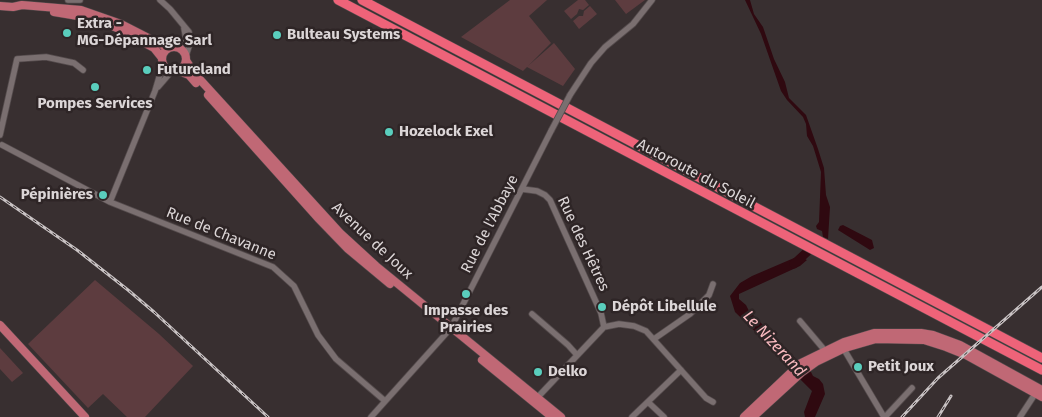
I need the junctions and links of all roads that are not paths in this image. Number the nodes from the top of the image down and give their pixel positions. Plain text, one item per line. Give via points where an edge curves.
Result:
1 (68, 0) edge
2 (80, 0) edge
3 (160, 0) edge
4 (338, 0) edge
5 (362, 0) edge
6 (652, 0) edge
7 (0, 6) edge
8 (13, 7) junction
9 (184, 26) junction
10 (172, 48) junction
11 (186, 59) junction
12 (162, 61) junction
13 (83, 70) dead end
14 (175, 71) junction
15 (156, 91) junction
16 (0, 136) edge
17 (1, 146) edge
18 (522, 189) junction
19 (110, 202) junction
20 (713, 284) dead end
21 (532, 314) dead end
22 (800, 321) dead end
23 (0, 325) edge
24 (604, 327) junction
25 (449, 329) junction
26 (654, 339) junction
27 (842, 346) junction
28 (826, 353) junction
29 (577, 355) junction
30 (1042, 358) edge
31 (681, 370) junction
32 (1042, 370) edge
33 (793, 375) junction
34 (912, 388) dead end
35 (1040, 392) edge
36 (535, 400) junction
37 (385, 401) junction
38 (648, 402) junction
39 (713, 402) dead end
40 (85, 417) edge
41 (371, 417) edge
42 (552, 417) edge
43 (561, 417) edge
44 (632, 417) edge
45 (664, 417) edge
46 (744, 417) edge
47 (753, 417) edge
48 (885, 417) edge
49 (1020, 417) edge

1 - 2 street
3 - 9 street
4 - 32 highway, Autoroute du Soleil
5 - 30 highway, Autoroute du Soleil
6 - 18 street, Rue de l'Abbaye, bridge via 633,24 591,63 570,95
7 - 8 main road
8 - 10 main road via 81,10
8 - 12 main road via 96,19 146,43 158,52
9 - 10 street via 184,43
9 - 11 street via 191,36
10 - 11 main road via 183,51
10 - 12 main road via 164,52
11 - 14 main road via 185,66
11 - 25 main road, Avenue de Joux via 194,73 340,233
12 - 14 main road
12 - 15 street
13 - 16 street via 74,63 46,57 17,60
14 - 15 street
14 - 25 main road, Avenue de Joux via 192,78 348,249
15 - 19 street
16 - 17 street
17 - 19 street, Rue de Chavanne
18 - 24 street, Rue des Hêtres via 537,191 550,200 601,313
18 - 25 street, Rue de l'Abbaye
19 - 37 street, Rue de Chavanne via 273,266 294,286 318,336 336,359
20 - 26 street via 709,294 690,314
21 - 29 street
22 - 28 street
23 - 40 main road
24 - 26 street via 634,326
24 - 29 street
25 - 36 main road, Avenue de Joux
25 - 37 street, Rue de l'Abbaye
26 - 31 street
27 - 28 main road
27 - 35 main road via 874,333 933,335 960,346
27 - 48 street
28 - 33 main road
29 - 36 street
31 - 38 street
31 - 39 street
33 - 46 main road
33 - 47 main road
34 - 48 street
35 - 49 street
36 - 42 main road, Avenue de Joux
36 - 43 main road, Avenue de Joux
37 - 41 street, Rue de l'Abbaye
38 - 44 street
38 - 45 street

